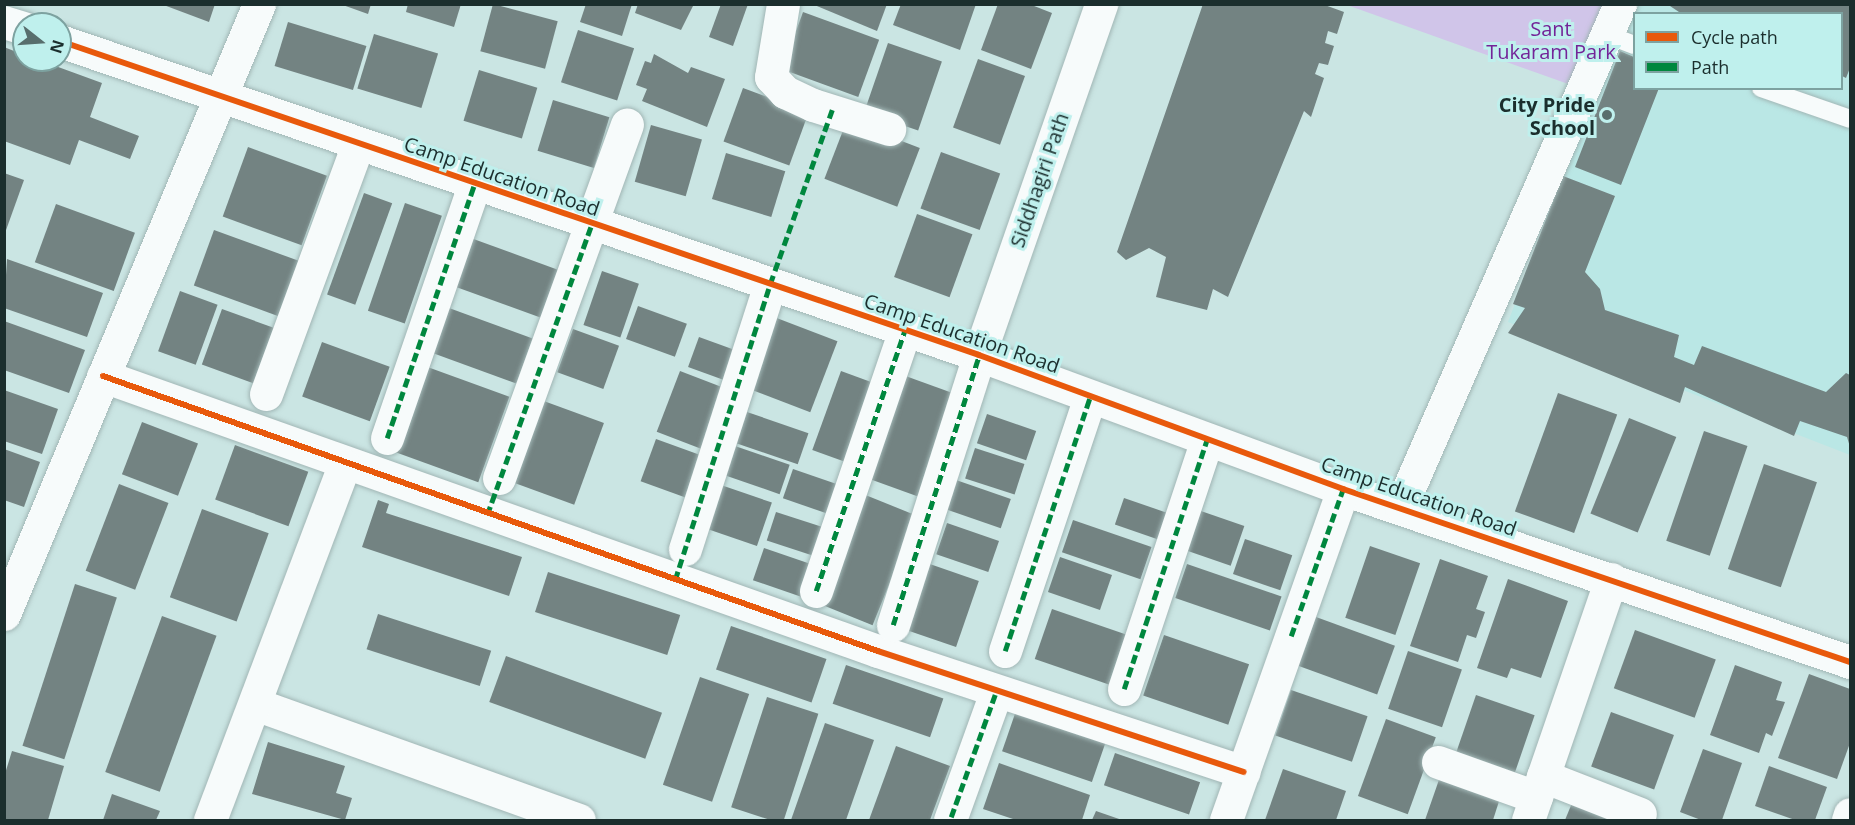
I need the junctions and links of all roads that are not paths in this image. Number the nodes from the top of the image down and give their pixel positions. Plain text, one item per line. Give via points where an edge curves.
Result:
1 (259, 4) edge
2 (783, 4) edge
3 (1101, 4) edge
4 (1620, 4) edge
5 (1622, 40) edge
6 (72, 45) edge
7 (1767, 90) edge
8 (222, 97) junction
9 (1851, 119) edge
10 (627, 124) dead end
11 (889, 129) dead end
12 (358, 144) junction
13 (474, 186) junction
14 (592, 223) junction
15 (770, 284) junction
16 (905, 330) junction
17 (979, 356) junction
18 (103, 376) junction
19 (266, 394) dead end
20 (1090, 396) junction
21 (387, 438) dead end
22 (1208, 439) junction
23 (344, 465) junction
24 (499, 478) dead end
25 (1343, 489) junction
26 (1401, 506) junction
27 (685, 549) dead end
28 (1611, 579) junction
29 (816, 591) dead end
30 (4, 615) edge
31 (893, 625) dead end
32 (1005, 651) dead end
33 (1851, 662) edge
34 (1124, 689) dead end
35 (996, 692) junction
36 (255, 704) junction
37 (1438, 762) dead end
38 (1243, 772) junction
39 (1536, 798) edge
40 (1640, 814) dead end
41 (1851, 814) edge
42 (210, 820) edge
43 (579, 820) edge
44 (950, 820) edge
45 (1226, 820) edge
46 (1848, 820) edge

1 - 8 street
2 - 11 street via 771,77 785,92 813,105
3 - 17 street, Siddhagiri Path
4 - 5 street
5 - 26 street
6 - 8 street, Camp Education Road
7 - 9 lane
8 - 12 street, Camp Education Road
8 - 18 street
10 - 14 street
12 - 13 street, Camp Education Road
12 - 19 street
13 - 14 street, Camp Education Road
13 - 21 street
14 - 15 street, Camp Education Road
14 - 24 street
15 - 16 street, Camp Education Road
15 - 27 street
16 - 17 street, Camp Education Road
16 - 29 street
17 - 20 street, Camp Education Road
17 - 31 street, Siddhagiri Path
18 - 23 street
18 - 30 street
20 - 22 street, Camp Education Road
20 - 32 street
22 - 25 street, Camp Education Road
22 - 34 street
23 - 35 street
23 - 36 street
25 - 26 street, Camp Education Road
25 - 38 street
26 - 28 street, Camp Education Road
28 - 33 street, Camp Education Road
28 - 39 street
35 - 38 street
35 - 44 street
36 - 42 street
36 - 43 street
37 - 39 street
38 - 45 street
39 - 40 street
41 - 46 street

